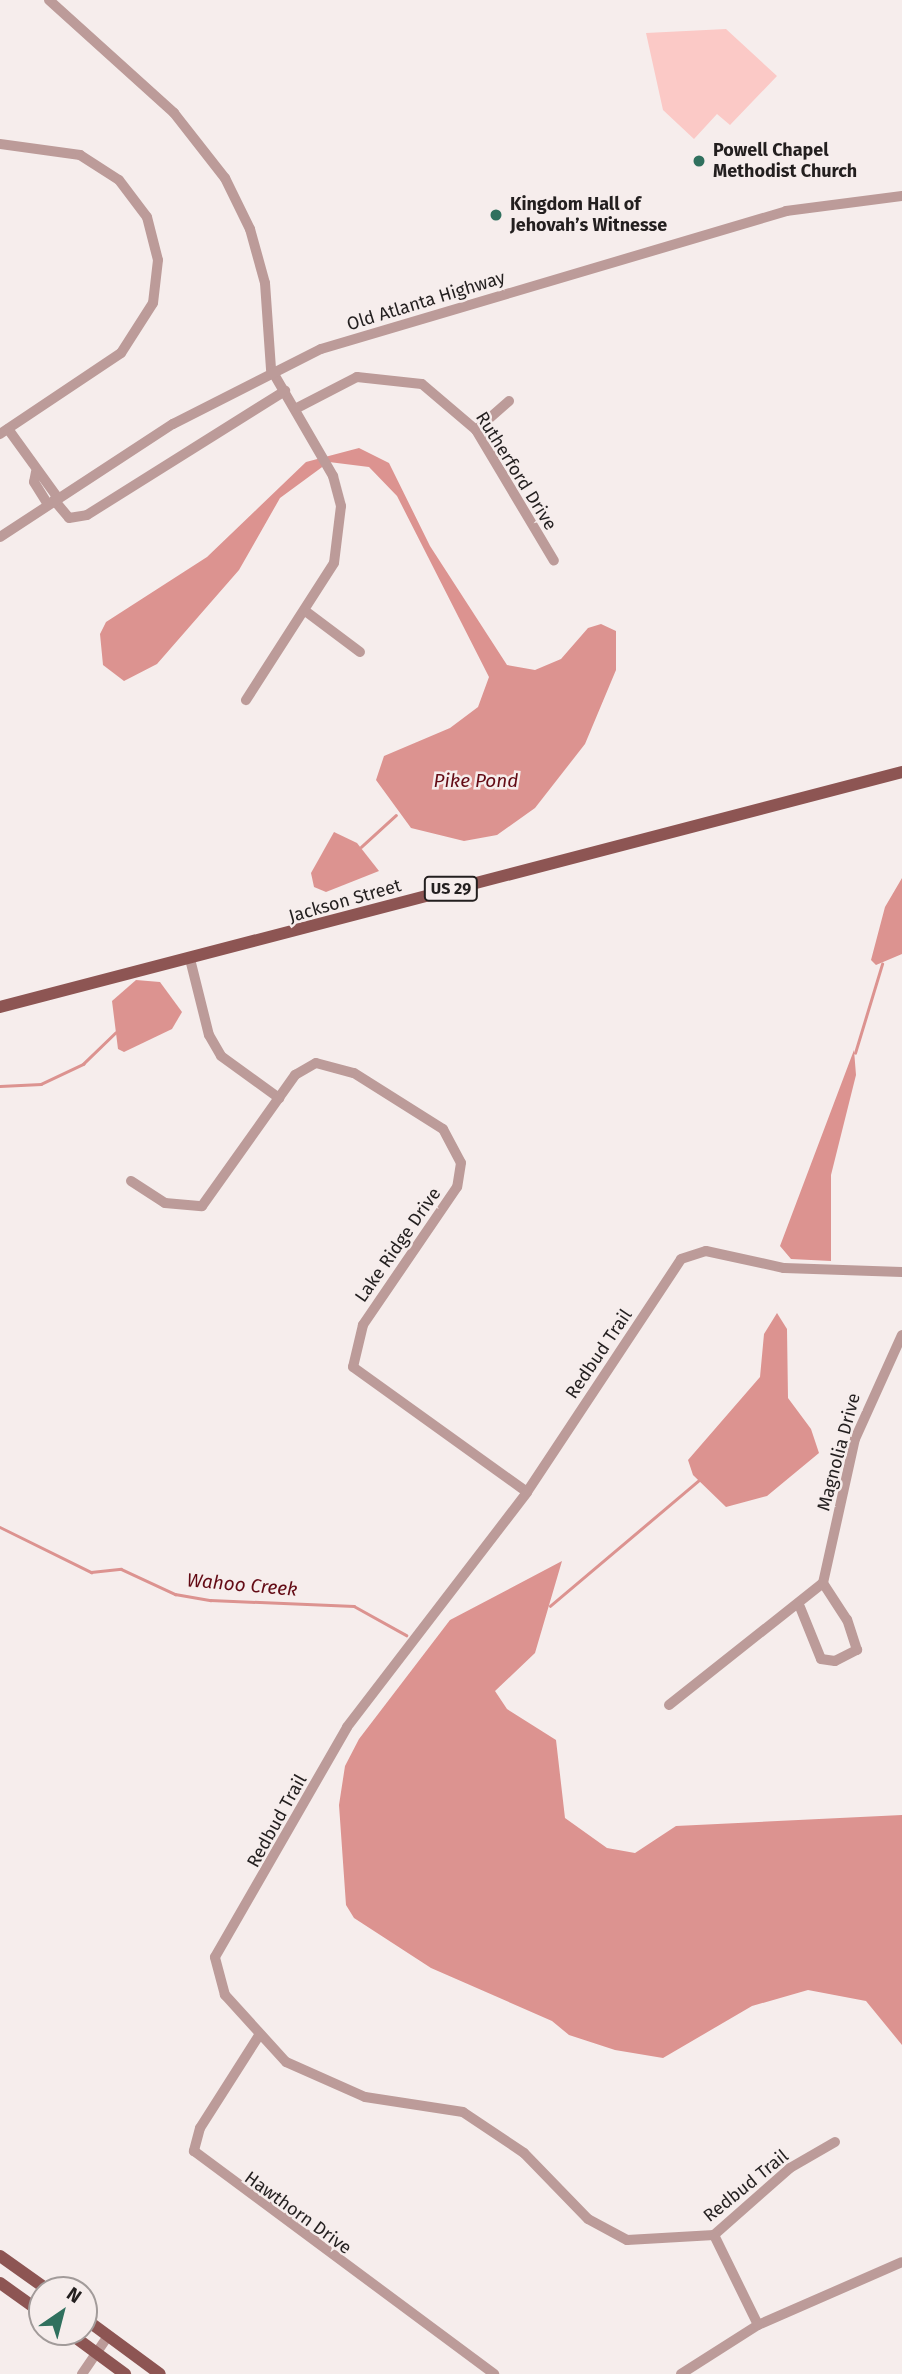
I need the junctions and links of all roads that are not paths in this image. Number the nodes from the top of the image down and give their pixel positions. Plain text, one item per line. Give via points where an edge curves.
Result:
1 (49, 0) edge
2 (0, 144) edge
3 (902, 196) edge
4 (271, 369) junction
5 (285, 391) junction
6 (509, 401) dead end
7 (295, 409) junction
8 (476, 430) junction
9 (4, 432) edge
10 (53, 500) junction
11 (0, 537) edge
12 (554, 561) dead end
13 (308, 613) junction
14 (360, 652) dead end
15 (246, 700) dead end
16 (902, 772) edge
17 (190, 958) junction
18 (0, 1007) edge
19 (279, 1098) junction
20 (131, 1181) dead end
21 (902, 1272) edge
22 (902, 1335) edge
23 (527, 1492) junction
24 (823, 1583) junction
25 (800, 1607) junction
26 (668, 1705) dead end
27 (258, 2037) junction
28 (835, 2142) dead end
29 (714, 2235) junction
30 (0, 2256) edge
31 (902, 2262) edge
32 (28, 2276) edge
33 (0, 2283) edge
34 (28, 2303) edge
35 (758, 2325) junction
36 (98, 2328) edge
37 (108, 2336) junction
38 (87, 2346) edge
39 (97, 2353) junction
40 (82, 2374) edge
41 (125, 2374) edge
42 (160, 2374) edge
43 (494, 2374) edge
44 (681, 2374) edge

1 - 4 street via 211,154 258,255
2 - 9 street via 80,155 119,180 147,217 158,260 153,303 121,353
3 - 4 street, Old Atlanta Highway via 805,207 666,243
4 - 5 street
4 - 10 street, Old Atlanta Highway
5 - 7 street
5 - 10 street via 87,515 69,518
6 - 8 street
7 - 8 street, Rutherford Drive via 337,383 402,377 442,395
7 - 13 street via 332,477 342,515 334,563
8 - 12 street, Rutherford Drive
9 - 10 street via 36,472 34,482
10 - 11 street, Old Atlanta Highway
13 - 14 street
13 - 15 street
16 - 17 main road, Jackson Street / US 29 via 541,861
17 - 18 main road, Jackson Street / US 29
17 - 19 street via 209,1035 221,1056
19 - 20 street, Lake Ridge Drive via 202,1206 165,1203
19 - 23 street, Lake Ridge Drive via 306,1066 330,1064 354,1073 452,1138 461,1163 457,1187 363,1325 353,1367
21 - 23 street, Redbud Trail via 784,1268 706,1251 681,1259
22 - 24 street, Magnolia Drive via 855,1439
23 - 27 street, Redbud Trail via 347,1727 216,1951 225,1995
24 - 25 street
24 - 25 street via 847,1620 857,1650 835,1661 821,1659
25 - 26 street
27 - 29 street, Redbud Trail via 286,2062 341,2089 463,2112 485,2124 581,2212 627,2241
27 - 43 street, Hawthorn Drive via 200,2128 194,2151
28 - 29 street, Redbud Trail via 790,2168
29 - 35 street
30 - 32 main road
31 - 35 street
33 - 34 main road
35 - 44 street
36 - 37 main road
37 - 39 street
37 - 42 main road
38 - 39 main road
39 - 40 street
39 - 41 main road

